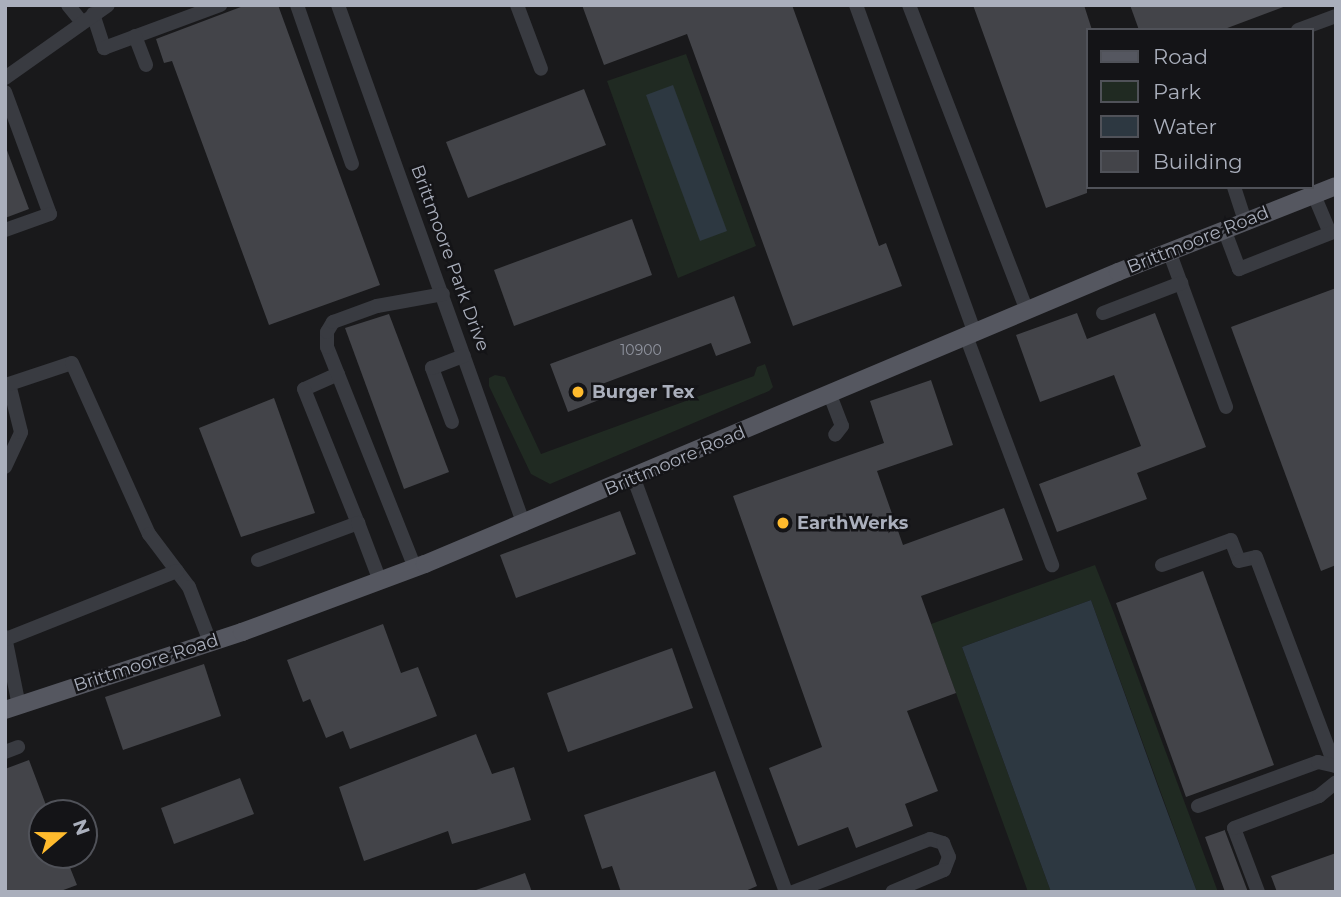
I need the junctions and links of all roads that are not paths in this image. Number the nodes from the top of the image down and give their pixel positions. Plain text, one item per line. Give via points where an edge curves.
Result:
1 (68, 5) edge
2 (108, 5) edge
3 (220, 5) edge
4 (297, 5) edge
5 (338, 5) edge
6 (517, 5) edge
7 (856, 5) edge
8 (909, 5) edge
9 (1336, 16) edge
10 (87, 18) junction
11 (1303, 28) edge
12 (135, 36) junction
13 (146, 65) dead end
14 (541, 69) dead end
15 (5, 78) edge
16 (5, 92) edge
17 (352, 164) dead end
18 (1336, 186) edge
19 (1235, 189) edge
20 (1314, 195) junction
21 (1245, 221) junction
22 (1224, 229) junction
23 (5, 230) edge
24 (1333, 232) edge
25 (1168, 251) junction
26 (1181, 283) junction
27 (443, 294) junction
28 (1027, 311) junction
29 (1103, 313) dead end
30 (971, 335) junction
31 (464, 356) junction
32 (338, 374) junction
33 (830, 395) junction
34 (1226, 407) dead end
35 (452, 422) dead end
36 (835, 435) dead end
37 (5, 467) edge
38 (634, 479) junction
39 (358, 523) junction
40 (524, 525) junction
41 (258, 560) dead end
42 (1052, 565) dead end
43 (1162, 565) dead end
44 (415, 568) junction
45 (177, 571) junction
46 (380, 581) junction
47 (5, 638) edge
48 (210, 642) junction
49 (12, 708) edge
50 (1335, 766) edge
51 (1336, 782) edge
52 (1198, 806) dead end
53 (786, 892) edge
54 (793, 892) edge
55 (892, 892) edge
56 (1258, 892) edge

1 - 10 street
2 - 10 street
3 - 12 street
4 - 17 street
5 - 27 street, Brittmoore Park Drive
6 - 14 street
7 - 30 street
8 - 28 street
9 - 11 street
10 - 12 street via 104,48
10 - 15 street
12 - 13 street
16 - 23 street via 50,214
18 - 20 main road, Brittmoore Road
19 - 21 street
20 - 21 main road, Brittmoore Road
20 - 24 street
21 - 22 main road, Brittmoore Road
22 - 24 street via 1239,269
22 - 25 main road, Brittmoore Road
25 - 26 street
25 - 28 main road, Brittmoore Road
26 - 29 street
26 - 34 street
27 - 31 street, Brittmoore Park Drive
27 - 32 street via 418,302 393,302 333,323 327,332 327,347
28 - 30 main road, Brittmoore Road
30 - 33 main road, Brittmoore Road
30 - 42 street
31 - 35 street via 432,368
31 - 40 street, Brittmoore Park Drive
32 - 39 street via 304,389
32 - 44 street
33 - 36 street via 842,426
33 - 38 main road, Brittmoore Road
37 - 45 street via 21,432 9,384 72,363 149,534
38 - 40 main road, Brittmoore Road
38 - 53 street
39 - 41 street
39 - 46 street
40 - 44 main road, Brittmoore Road
43 - 50 street via 1231,540 1239,561 1256,557
44 - 46 main road, Brittmoore Road
45 - 47 street
45 - 48 street via 189,587
46 - 48 main road, Brittmoore Road
47 - 49 street
48 - 49 main road, Brittmoore Road
50 - 52 street via 1318,762
51 - 56 street via 1319,796 1234,828
54 - 55 street via 930,839 943,843 949,857 944,870

